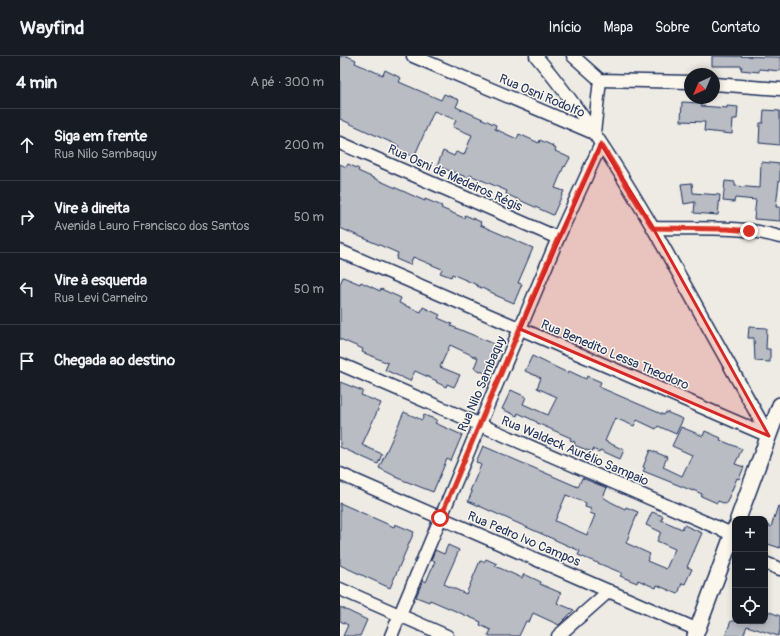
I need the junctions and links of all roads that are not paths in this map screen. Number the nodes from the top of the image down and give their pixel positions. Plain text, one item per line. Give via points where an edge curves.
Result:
1 (413, 56) edge
2 (536, 56) edge
3 (573, 56) edge
4 (600, 80) junction
5 (684, 82) edge
6 (720, 84) edge
7 (780, 89) edge
8 (594, 133) junction
9 (340, 143) edge
10 (601, 144) junction
11 (653, 228) junction
12 (780, 237) edge
13 (558, 238) junction
14 (340, 251) edge
15 (520, 329) junction
16 (340, 364) edge
17 (780, 405) edge
18 (480, 424) junction
19 (769, 436) junction
20 (340, 474) edge
21 (739, 516) edge
22 (440, 518) junction
23 (732, 530) edge
24 (731, 551) edge
25 (768, 564) edge
26 (780, 569) edge
27 (340, 589) edge
28 (609, 591) junction
29 (399, 615) junction
30 (696, 633) edge
31 (391, 636) edge
32 (447, 636) edge
33 (558, 636) edge

1 - 8 street, Rua Osni Rodolfo
2 - 8 street
3 - 4 street
4 - 5 street
4 - 8 street
6 - 7 street
8 - 10 street
9 - 13 street, Rua Osni de Medeiros Régis
10 - 11 street
10 - 13 street, Rua Nilo Sambaquy
11 - 12 street via 727,229
11 - 19 street
13 - 15 street, Rua Nilo Sambaquy
14 - 15 street, Rua Benedito Lessa Theodoro
15 - 18 street, Rua Nilo Sambaquy
15 - 19 street, Rua Benedito Lessa Theodoro
16 - 18 street, Rua Waldeck Aurélio Sampaio
17 - 19 street
18 - 22 street, Rua Nilo Sambaquy
18 - 23 street, Rua Waldeck Aurélio Sampaio
19 - 21 street
20 - 22 street, Rua Pedro Ivo Campos
22 - 28 street, Rua Pedro Ivo Campos
22 - 29 street, Rua Nilo Sambaquy
24 - 30 street
25 - 26 street
27 - 29 street
28 - 30 street, Rua Pedro Ivo Campos
28 - 33 street
29 - 31 street, Rua Nilo Sambaquy
29 - 32 street

